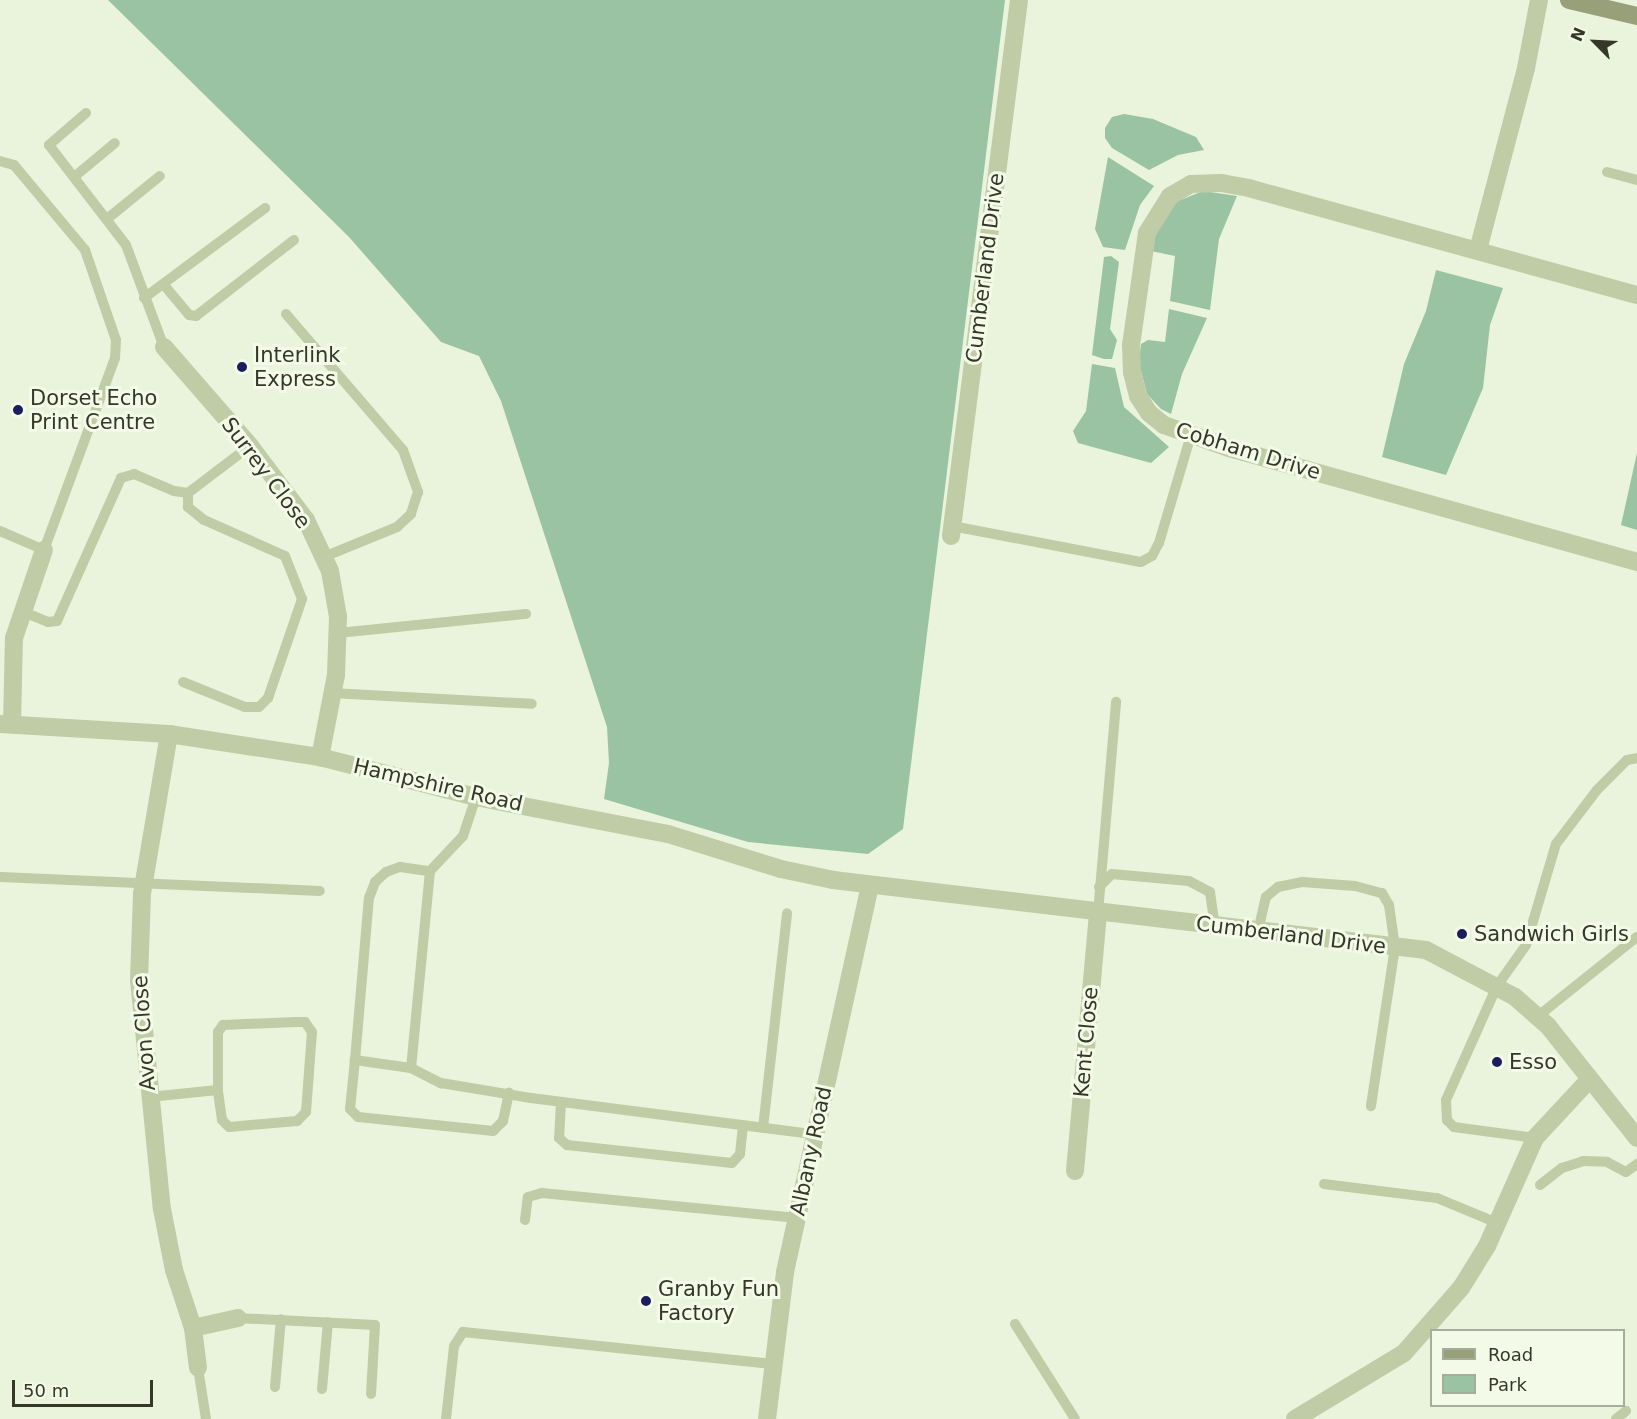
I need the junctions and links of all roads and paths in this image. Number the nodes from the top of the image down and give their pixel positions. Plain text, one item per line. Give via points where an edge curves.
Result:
1 (1019, 0) edge
2 (1539, 0) edge
3 (1569, 0) edge
4 (1637, 16) edge
5 (86, 112) dead end
6 (115, 143) dead end
7 (0, 161) edge
8 (1607, 172) dead end
9 (160, 176) dead end
10 (74, 177) junction
11 (1637, 180) edge
12 (265, 208) dead end
13 (107, 219) junction
14 (294, 240) dead end
15 (1478, 250) junction
16 (164, 285) junction
17 (1637, 295) edge
18 (144, 298) junction
19 (286, 314) dead end
20 (164, 347) joint
21 (1191, 435) junction
22 (250, 446) junction
23 (188, 493) junction
24 (0, 531) edge
25 (952, 531) joint
26 (44, 550) junction
27 (324, 557) junction
28 (1637, 562) edge
29 (21, 611) junction
30 (526, 614) dead end
31 (338, 633) junction
32 (183, 682) dead end
33 (332, 693) junction
34 (1116, 702) dead end
35 (532, 704) dead end
36 (6, 724) edge
37 (169, 734) junction
38 (320, 757) junction
39 (1637, 758) edge
40 (476, 797) junction
41 (430, 871) junction
42 (1, 877) edge
43 (143, 885) junction
44 (870, 885) junction
45 (1099, 887) junction
46 (320, 891) dead end
47 (787, 913) dead end
48 (1098, 913) junction
49 (1215, 926) junction
50 (1258, 931) junction
51 (1637, 937) edge
52 (1395, 947) junction
53 (1497, 986) junction
54 (1537, 1017) junction
55 (355, 1060) junction
56 (411, 1068) junction
57 (1588, 1082) junction
58 (218, 1090) junction
59 (509, 1093) junction
60 (149, 1097) junction
61 (561, 1102) junction
62 (1371, 1106) dead end
63 (743, 1125) junction
64 (763, 1128) junction
65 (813, 1134) junction
66 (1535, 1138) junction
67 (1637, 1138) edge
68 (1637, 1164) edge
69 (1075, 1171) dead end
70 (1324, 1184) dead end
71 (1540, 1185) dead end
72 (796, 1218) junction
73 (525, 1220) dead end
74 (1497, 1223) junction
75 (238, 1318) joint
76 (281, 1319) junction
77 (328, 1322) junction
78 (1015, 1324) dead end
79 (193, 1328) junction
80 (774, 1365) junction
81 (198, 1368) joint
82 (275, 1387) dead end
83 (322, 1389) dead end
84 (371, 1394) dead end
85 (1626, 1412) dead end
86 (206, 1419) edge
87 (446, 1419) edge
88 (767, 1419) edge
89 (1075, 1419) edge
90 (1294, 1419) edge
91 (1616, 1419) edge

1 - 25 street, Cumberland Drive
2 - 15 street via 1526,68
3 - 4 main road
5 - 10 lane via 49,145
6 - 10 lane
7 - 26 lane via 14,165 85,250 116,340 115,358
8 - 11 lane
9 - 13 lane
10 - 13 lane
12 - 16 lane
13 - 18 lane via 126,245
14 - 16 lane via 196,316 189,315
15 - 17 street, Cobham Drive
15 - 21 street, Cobham Drive via 1249,188 1191,184 1170,196 1147,234 1134,314 1132,372 1138,396 1149,413 1164,425
16 - 18 lane
18 - 20 lane
19 - 27 lane via 403,450 418,492 411,514 397,527
20 - 22 street, Surrey Close
21 - 25 lane via 1159,543 1152,556 1142,562
21 - 28 street, Cobham Drive
22 - 23 lane
22 - 27 street, Surrey Close via 306,520
23 - 29 lane via 134,474 121,478 57,621 48,622
23 - 32 lane via 188,507 204,520 285,556 302,599 268,698 259,707 245,707
24 - 26 lane
26 - 29 street
27 - 31 street, Surrey Close via 330,571
29 - 36 street via 14,638
30 - 31 lane
31 - 33 street, Surrey Close
33 - 35 lane
33 - 38 street, Surrey Close
34 - 45 lane
36 - 37 street, Hampshire Road
37 - 38 street, Hampshire Road
37 - 43 street, Avon Close
38 - 40 street, Hampshire Road
39 - 53 lane via 1627,760 1597,790 1556,844 1526,945
40 - 41 lane via 463,836
40 - 44 street, Hampshire Road via 668,834 781,869
41 - 55 lane via 400,867 375,882 369,898
41 - 56 lane
42 - 43 lane
43 - 46 lane
43 - 60 street, Avon Close via 139,980
44 - 48 street, Cumberland Drive
44 - 65 street, Albany Road
45 - 48 lane
45 - 49 lane via 1112,874 1189,881 1210,892
47 - 64 lane
48 - 49 street, Cumberland Drive
48 - 69 street, Kent Close
49 - 50 street, Cumberland Drive
50 - 52 street, Cumberland Drive
50 - 52 lane via 1266,897 1278,887 1302,882 1355,886 1382,893 1389,904
51 - 54 lane
52 - 53 street, Cumberland Drive via 1426,950
52 - 62 lane
53 - 54 street, Cumberland Drive
53 - 66 lane via 1444,1111 1454,1126
54 - 57 street, Cumberland Drive
55 - 56 lane
55 - 59 lane via 350,1109 358,1117 493,1131 503,1121
56 - 59 lane via 441,1083
57 - 66 street
57 - 67 street, Cumberland Drive
58 - 58 lane via 218,1032 224,1025 305,1022 312,1032 306,1112 297,1121 229,1126 222,1120
58 - 60 lane
59 - 61 lane
60 - 79 street, Avon Close via 164,1219 174,1270
61 - 63 lane
61 - 63 lane via 559,1138 567,1145 732,1163 740,1154
63 - 64 lane
64 - 65 lane
65 - 72 street, Albany Road
66 - 74 street
68 - 71 lane via 1626,1172 1596,1159 1584,1161 1562,1168
70 - 74 lane via 1437,1198
72 - 73 lane via 542,1193 528,1197
72 - 80 street, Albany Road
74 - 90 street via 1461,1288 1404,1353
75 - 76 lane
75 - 79 street
76 - 77 lane
76 - 82 lane
77 - 83 lane
77 - 84 lane via 375,1325
78 - 89 lane
79 - 81 street, Avon Close
80 - 87 lane via 463,1332 454,1346
80 - 88 street, Albany Road
81 - 86 lane
85 - 91 lane

